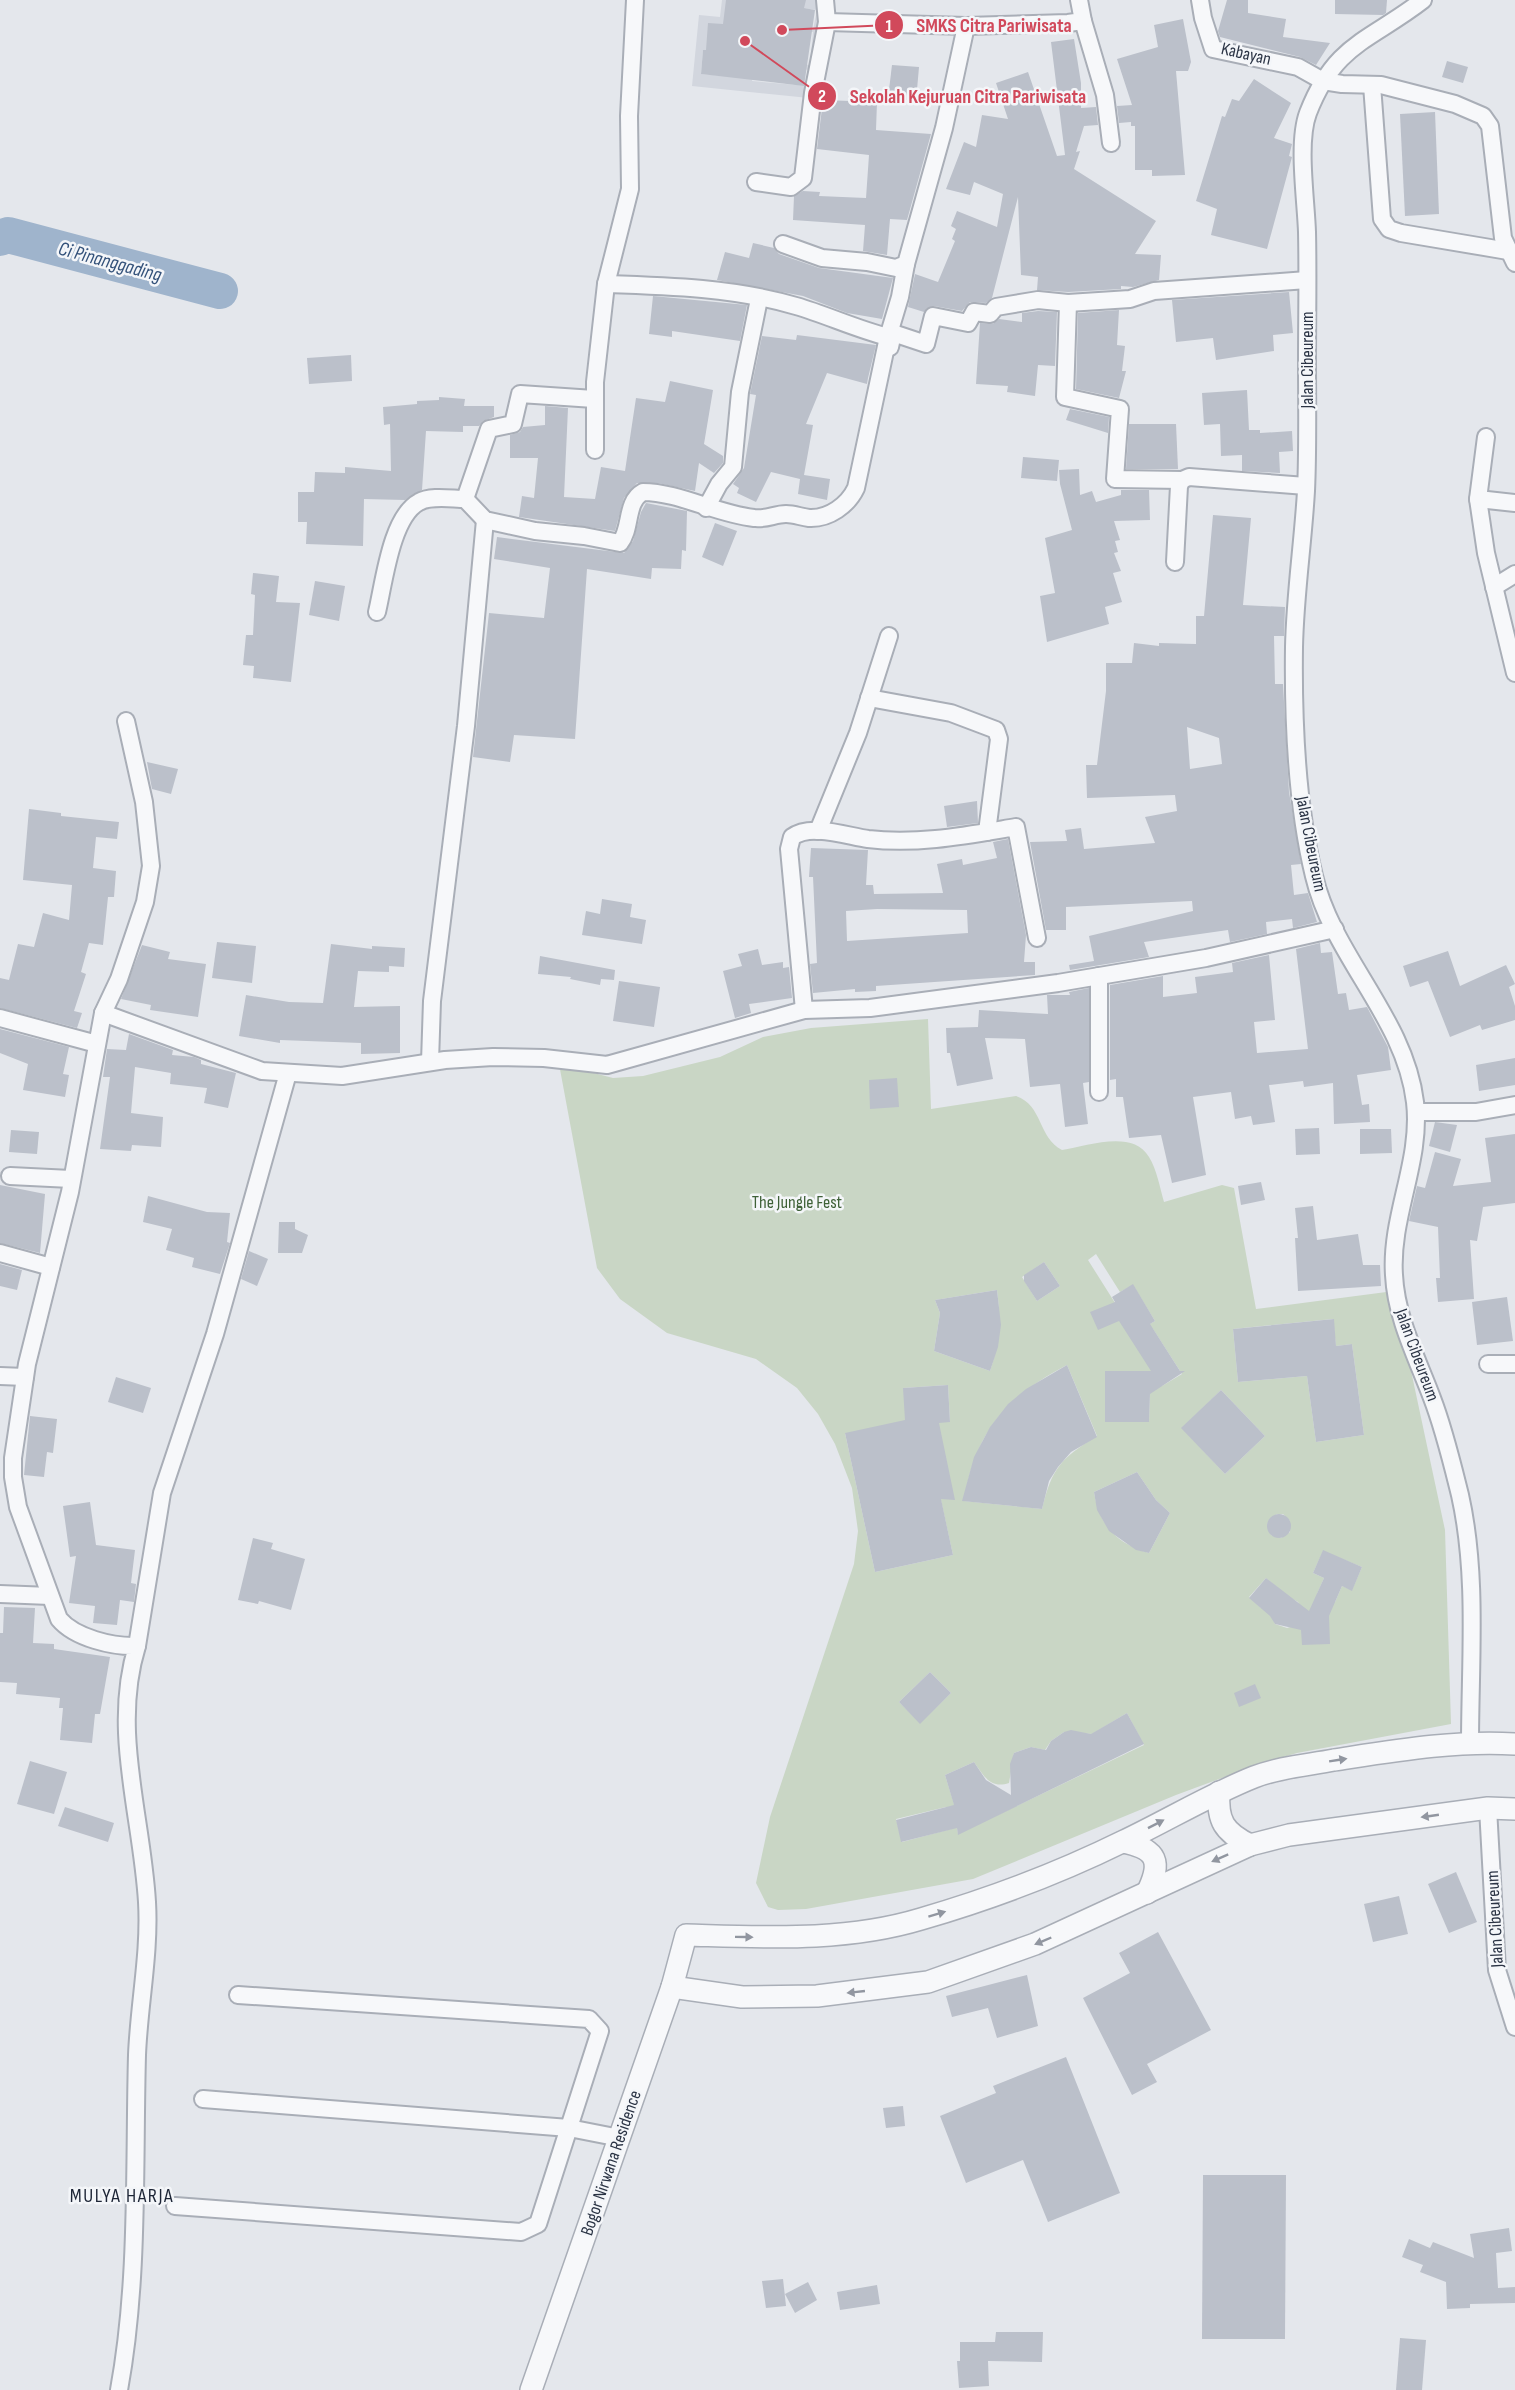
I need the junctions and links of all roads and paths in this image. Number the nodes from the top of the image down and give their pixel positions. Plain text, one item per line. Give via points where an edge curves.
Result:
1 (635, 0) edge
2 (825, 0) edge
3 (1079, 0) edge
4 (1200, 0) edge
5 (1423, 0) edge
6 (1083, 21) junction
7 (827, 22) junction
8 (966, 26) junction
9 (1323, 81) junction
10 (1372, 85) junction
11 (1111, 143) dead end
12 (756, 182) dead end
13 (783, 244) dead end
14 (1511, 257) edge
15 (906, 264) junction
16 (1307, 280) junction
17 (606, 285) junction
18 (759, 299) junction
19 (1068, 303) junction
20 (888, 337) junction
21 (594, 399) junction
22 (874, 405) junction
23 (1486, 437) dead end
24 (595, 450) dead end
25 (1182, 480) junction
26 (1306, 486) junction
27 (465, 499) junction
28 (1478, 499) junction
29 (1515, 503) edge
30 (706, 508) junction
31 (485, 520) junction
32 (1175, 562) dead end
33 (1515, 574) edge
34 (1494, 587) junction
35 (377, 612) dead end
36 (889, 636) dead end
37 (1515, 673) edge
38 (869, 698) junction
39 (126, 721) dead end
40 (818, 831) junction
41 (987, 832) junction
42 (1335, 929) junction
43 (1037, 938) dead end
44 (1099, 976) junction
45 (804, 1010) junction
46 (103, 1013) junction
47 (0, 1018) edge
48 (97, 1044) junction
49 (430, 1062) junction
50 (288, 1073) junction
51 (1100, 1092) dead end
52 (1515, 1105) edge
53 (1416, 1112) junction
54 (10, 1176) dead end
55 (71, 1179) junction
56 (0, 1253) edge
57 (51, 1267) junction
58 (1488, 1364) dead end
59 (1515, 1364) edge
60 (0, 1376) edge
61 (25, 1377) junction
62 (0, 1594) edge
63 (50, 1596) junction
64 (137, 1646) junction
65 (1470, 1744) junction
66 (1515, 1744) edge
67 (1219, 1792) junction
68 (1488, 1808) junction
69 (1515, 1809) edge
70 (1123, 1842) junction
71 (1250, 1845) junction
72 (1147, 1893) junction
73 (672, 1987) junction
74 (238, 1995) dead end
75 (1515, 2027) edge
76 (203, 2099) dead end
77 (569, 2128) junction
78 (620, 2138) junction
79 (175, 2206) dead end
80 (119, 2390) edge
81 (531, 2390) edge

1 - 17 street via 630,189
2 - 7 street
3 - 6 street
4 - 9 street, Kabayan via 1213,49 1298,67
5 - 9 street, Jalan Cibeureum via 1356,43
6 - 8 street
6 - 11 street via 1106,95
7 - 8 street
7 - 12 street via 813,93 803,178 791,187
8 - 15 street via 944,128
9 - 10 street
9 - 16 street, Jalan Cibeureum via 1307,115 1302,138
10 - 14 street via 1455,104 1486,119 1503,238
10 - 14 street via 1385,225 1401,233
13 - 15 street via 822,258 896,268
15 - 20 street
16 - 19 street via 1154,291 1130,299
16 - 26 street, Jalan Cibeureum
17 - 18 street via 689,286
17 - 21 street
18 - 20 street via 796,306
18 - 30 street via 740,392 733,467
19 - 22 street via 1038,300 996,307 990,314 974,312 968,323 933,316 926,344 893,333
19 - 25 street via 1065,397 1120,409 1115,478
20 - 22 street
21 - 24 street
21 - 27 street via 520,394 513,424 489,429
22 - 30 street via 856,488 842,507 815,518 786,514 757,519
23 - 28 street
25 - 26 street via 1190,477
25 - 32 street
26 - 42 street, Jalan Cibeureum via 1294,645 1295,712 1303,817 1312,868
27 - 31 street
27 - 35 street via 420,502 404,519 394,534
28 - 29 street
28 - 34 street
30 - 31 street via 656,492 643,492 632,504 624,538 614,544
31 - 49 street via 465,738 432,1001
33 - 34 street
34 - 37 street
36 - 38 street
38 - 40 street
38 - 41 street via 951,713 996,730 999,739
39 - 46 street via 144,802 151,866 145,903
40 - 41 street via 873,839 938,840
40 - 45 street via 796,833 790,842
41 - 43 street via 1016,827
42 - 44 street via 1206,958
42 - 53 street, Jalan Cibeureum via 1397,1042
44 - 45 street via 912,1004
44 - 51 street
45 - 49 street via 607,1065 493,1057
46 - 48 street
46 - 50 street via 262,1071
47 - 48 street
48 - 55 street
49 - 50 street via 342,1076
50 - 64 street via 214,1334 162,1493
52 - 53 street via 1476,1112
53 - 65 street, Jalan Cibeureum via 1410,1170 1394,1242 1394,1275 1397,1306 1434,1403 1461,1501 1469,1567
54 - 55 street
55 - 57 street
56 - 57 street
57 - 61 street
58 - 59 street
60 - 61 street
61 - 63 street via 15,1435 15,1495
62 - 63 street
63 - 64 street via 59,1619 70,1629 100,1641
64 - 80 street via 128,1673 125,1734 142,1847 147,1950 137,2053 127,2345
65 - 66 street
67 -> 65 street via 1291,1767
70 -> 67 street
67 - 71 street via 1218,1809 1223,1824 1228,1832
68 - 69 street
68 -> 71 street via 1289,1835
68 - 75 street, Jalan Cibeureum via 1497,1970
70 - 72 street via 1140,1845 1152,1856 1155,1875
73 -> 70 street, Bogor Nirwana Residence via 686,1935 823,1936 918,1920 1032,1881
71 -> 72 street
72 -> 73 street via 1035,1944 928,1982 818,1996 742,1997
73 - 78 street, Bogor Nirwana Residence
74 - 77 street via 589,2019 600,2031
76 - 77 street
77 - 78 street
77 - 79 street via 538,2224 521,2232
78 - 81 street, Bogor Nirwana Residence

